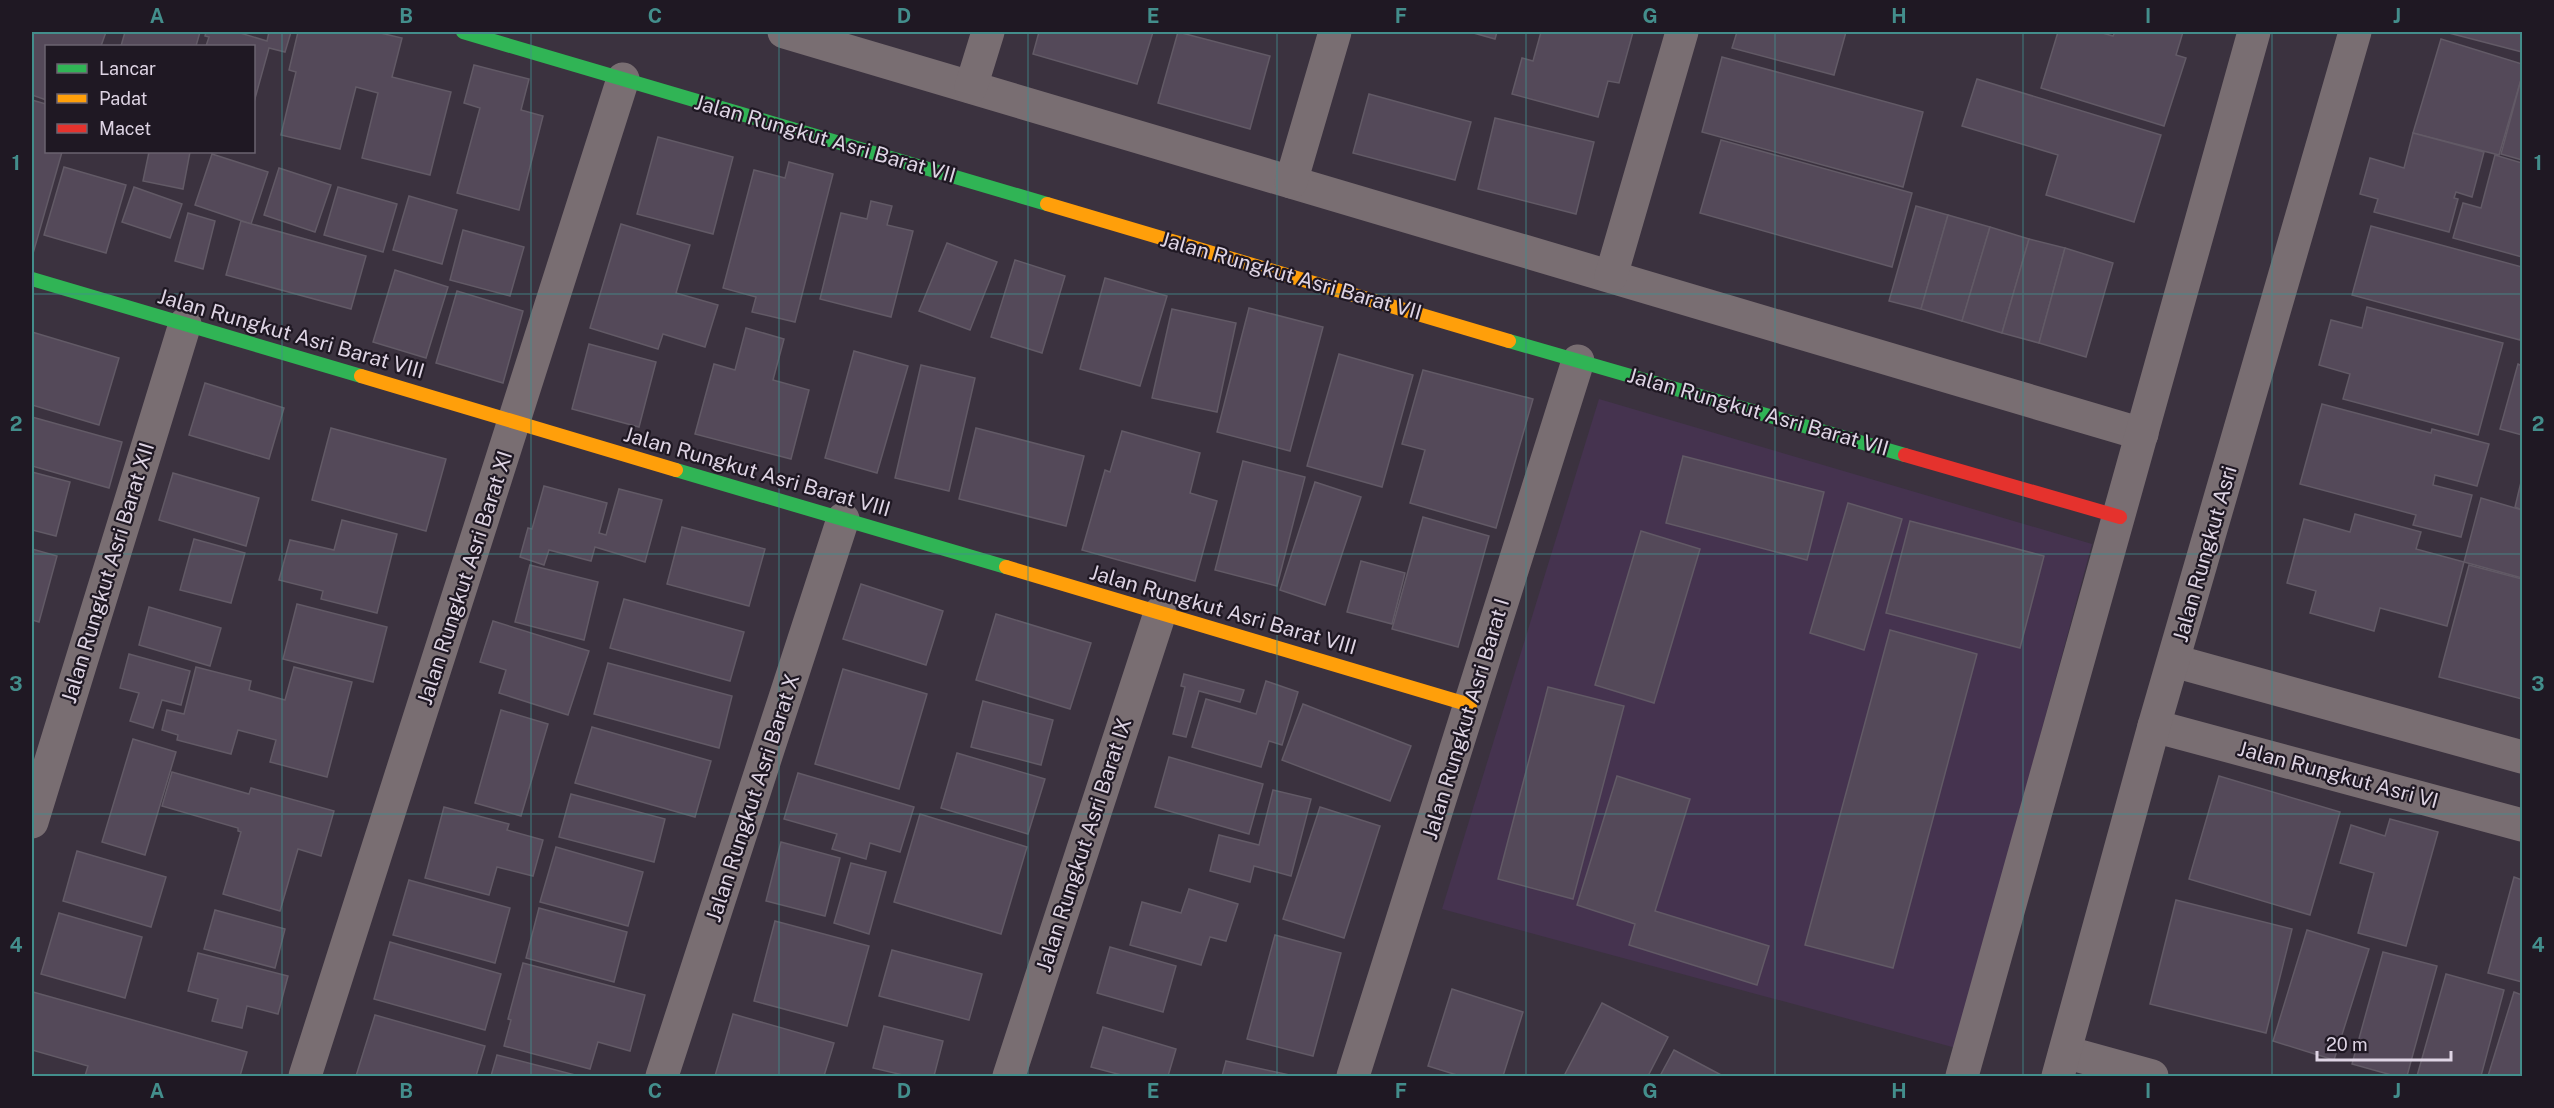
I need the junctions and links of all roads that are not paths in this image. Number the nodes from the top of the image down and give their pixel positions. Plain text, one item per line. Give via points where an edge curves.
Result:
1 (463, 32) edge
2 (784, 32) edge
3 (987, 32) edge
4 (1335, 32) edge
5 (1682, 32) edge
6 (2254, 32) edge
7 (2355, 32) edge
8 (623, 80) junction
9 (971, 87) junction
10 (1292, 182) junction
11 (1611, 276) junction
12 (32, 279) edge
13 (185, 324) junction
14 (1578, 361) junction
15 (514, 422) junction
16 (2142, 434) junction
17 (2120, 517) junction
18 (843, 519) junction
19 (1160, 613) junction
20 (2174, 661) junction
21 (1470, 705) junction
22 (2154, 726) junction
23 (2523, 756) edge
24 (32, 822) edge
25 (2523, 825) edge
26 (2061, 1065) edge
27 (305, 1077) edge
28 (662, 1077) edge
29 (1009, 1077) edge
30 (1353, 1077) edge
31 (1962, 1077) edge
32 (2152, 1077) edge

1 - 8 street, Jalan Rungkut Asri Barat VII
2 - 9 street
3 - 9 street
4 - 10 street
5 - 11 street
6 - 16 street
7 - 20 street, Jalan Rungkut Asri
8 - 14 street, Jalan Rungkut Asri Barat VII
8 - 15 street, Jalan Rungkut Asri Barat XI
9 - 10 street
10 - 11 street
11 - 16 street
12 - 13 street, Jalan Rungkut Asri Barat VIII
13 - 15 street, Jalan Rungkut Asri Barat VIII
13 - 24 street, Jalan Rungkut Asri Barat XII
14 - 17 street, Jalan Rungkut Asri Barat VII
14 - 21 street, Jalan Rungkut Asri Barat I
15 - 18 street, Jalan Rungkut Asri Barat VIII
15 - 27 street, Jalan Rungkut Asri Barat XI
16 - 17 street
17 - 31 street
18 - 19 street, Jalan Rungkut Asri Barat VIII
18 - 28 street, Jalan Rungkut Asri Barat X
19 - 21 street, Jalan Rungkut Asri Barat VIII
19 - 29 street, Jalan Rungkut Asri Barat IX
20 - 22 street, Jalan Rungkut Asri
20 - 23 street
21 - 30 street, Jalan Rungkut Asri Barat I
22 - 25 street, Jalan Rungkut Asri VI
22 - 26 street, Jalan Rungkut Asri
26 - 32 street

